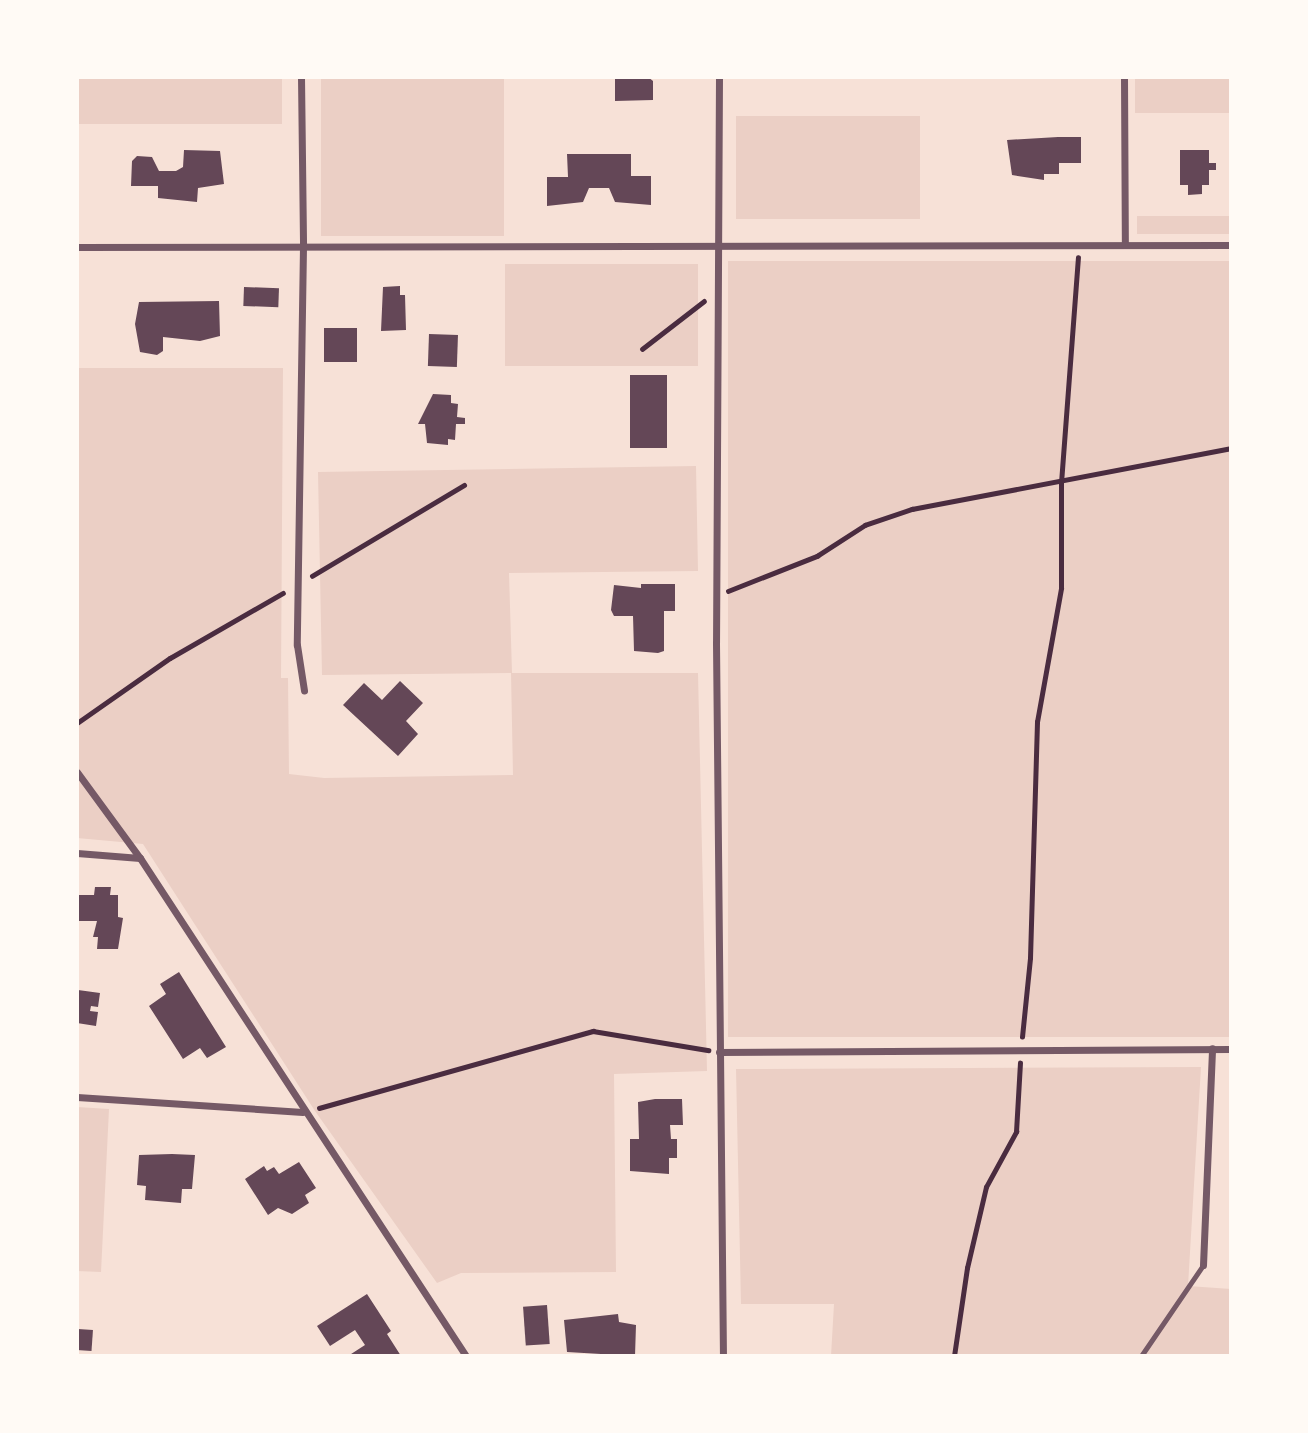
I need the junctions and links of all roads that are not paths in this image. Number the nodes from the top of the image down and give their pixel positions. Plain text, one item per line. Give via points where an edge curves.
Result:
1 (301, 77) edge
2 (719, 77) edge
3 (1124, 77) edge
4 (1125, 245) junction
5 (1231, 245) edge
6 (719, 246) junction
7 (77, 247) edge
8 (303, 247) junction
9 (304, 690) dead end
10 (77, 772) edge
11 (77, 853) edge
12 (140, 858) junction
13 (1212, 1048) junction
14 (1231, 1049) edge
15 (719, 1052) junction
16 (77, 1097) edge
17 (303, 1112) junction
18 (1203, 1265) joint
19 (466, 1356) edge
20 (723, 1356) edge
21 (1141, 1356) edge

1 - 8 street
2 - 6 street
3 - 4 street
4 - 5 street
4 - 6 street
6 - 8 street
6 - 15 street
7 - 8 street
8 - 9 street via 298,645
10 - 12 street
11 - 12 street
12 - 17 street
13 - 14 street
13 - 15 street
13 - 18 street
15 - 20 street
16 - 17 street
17 - 19 street
18 - 21 lane

